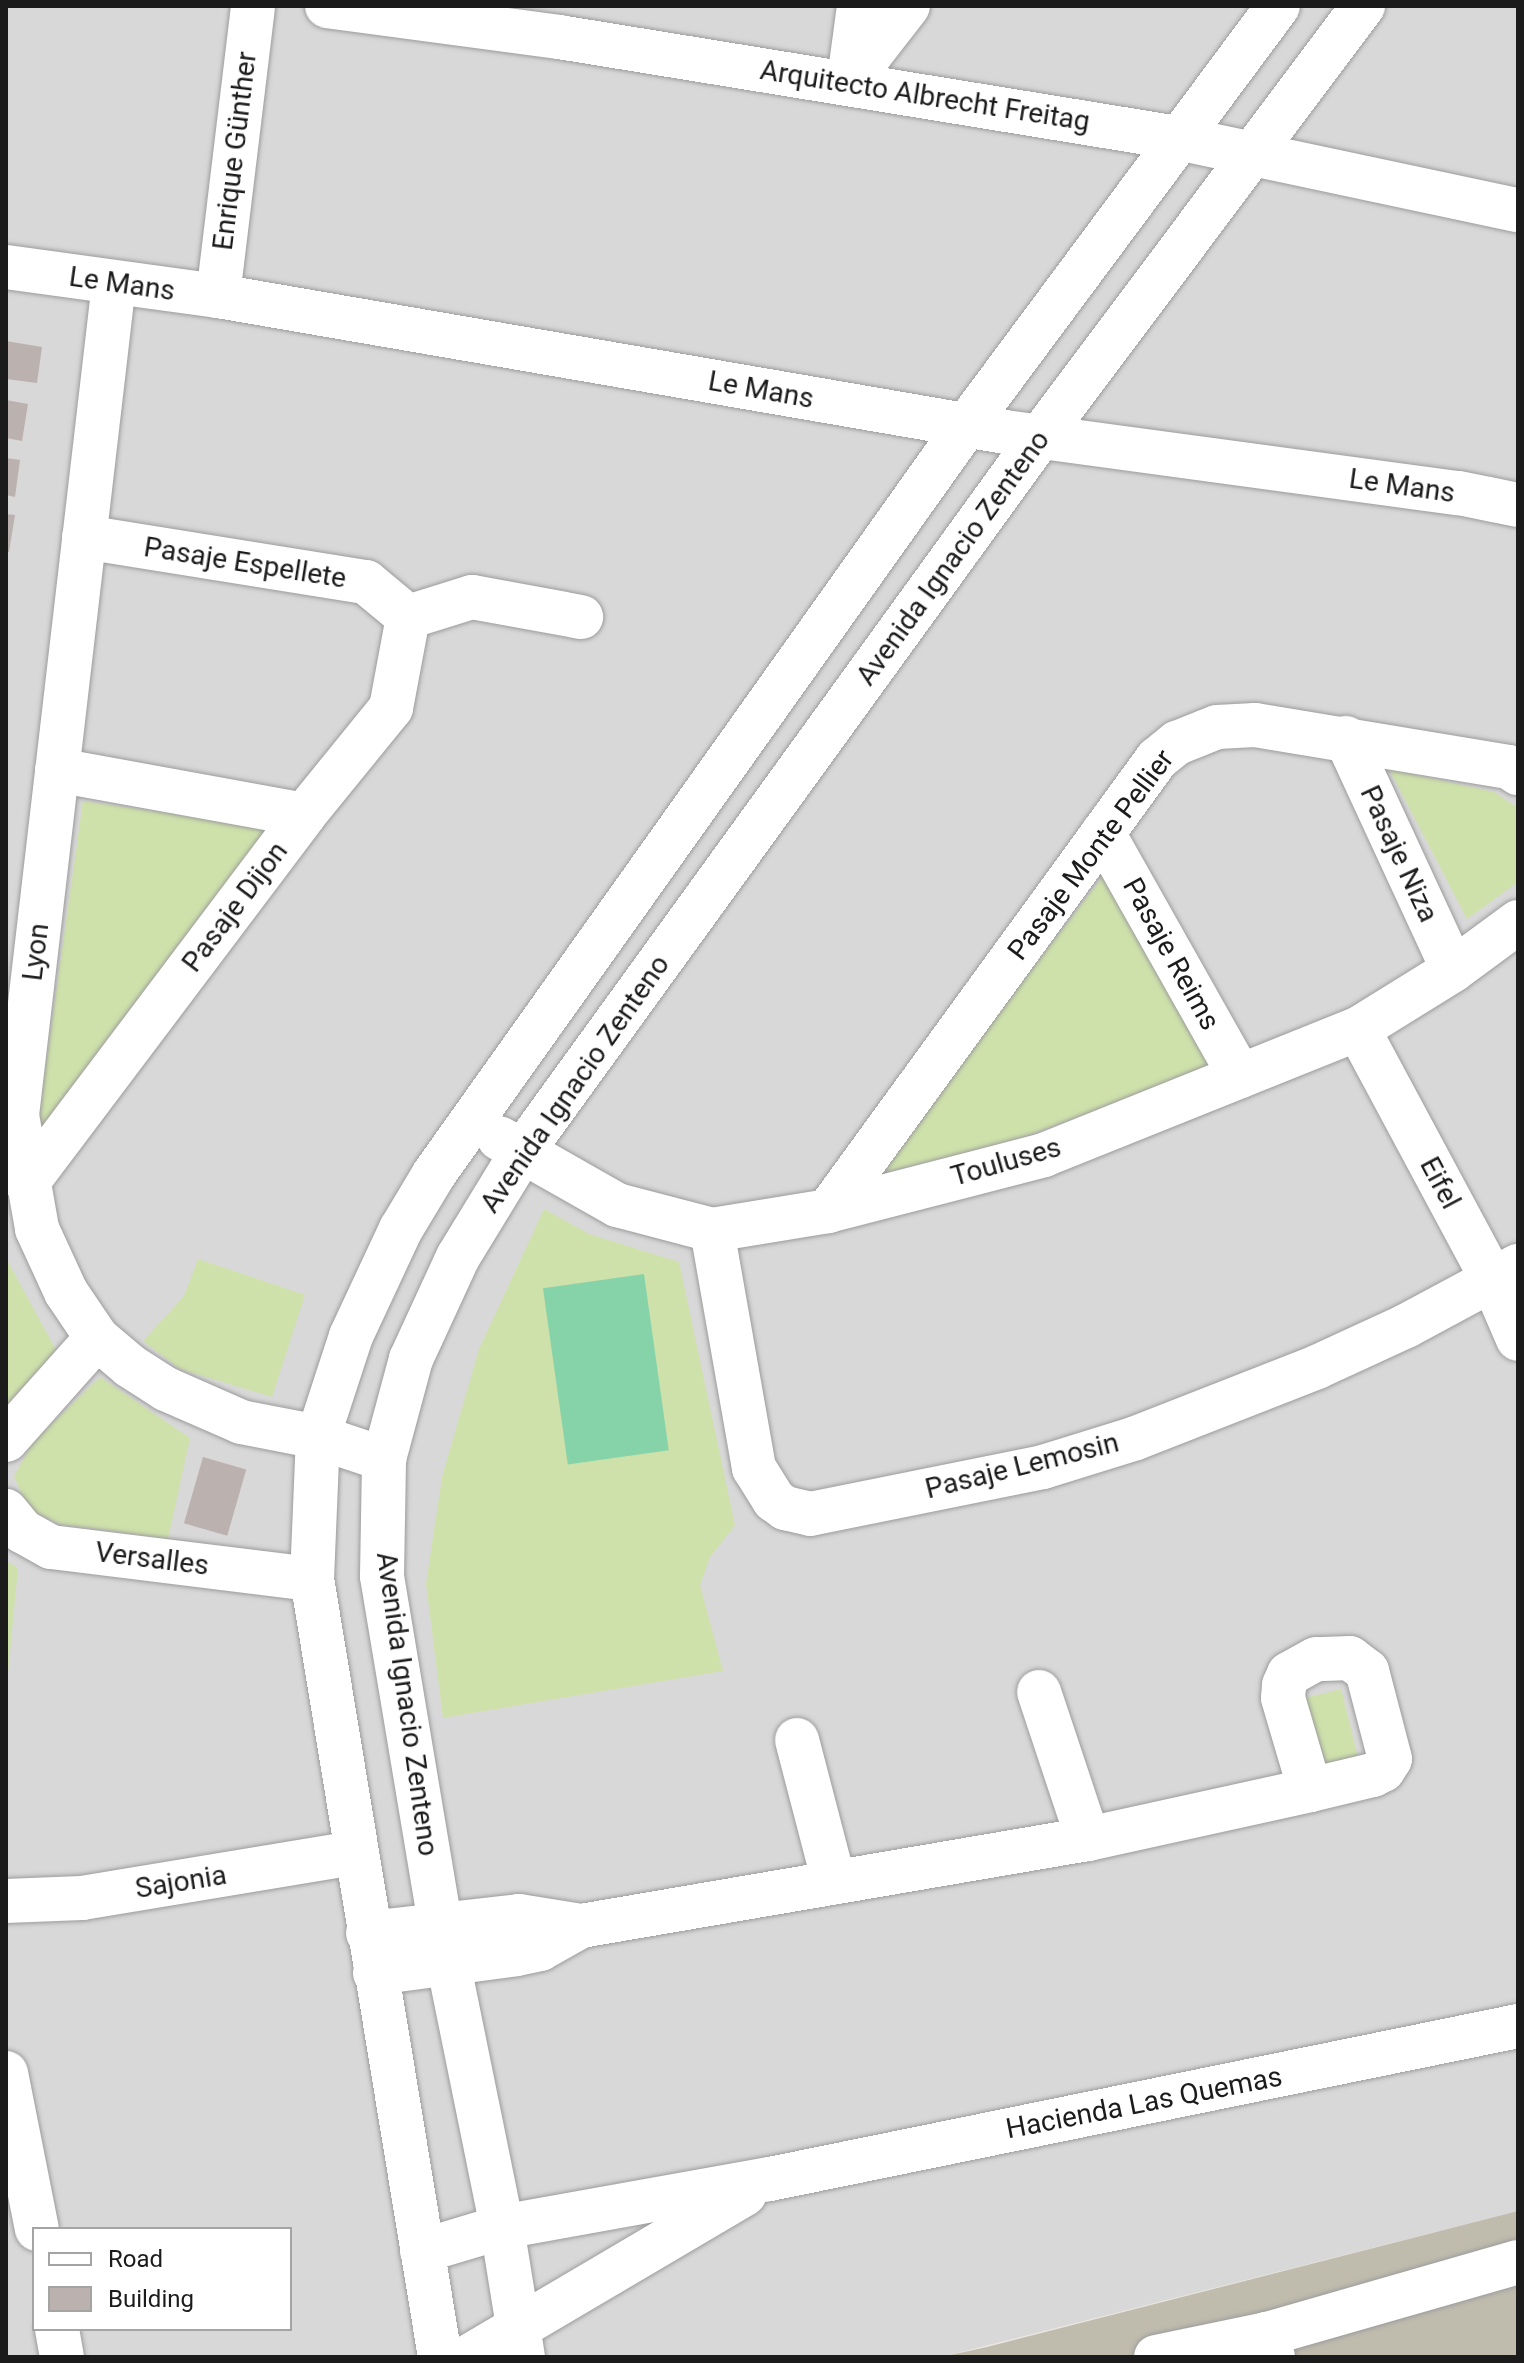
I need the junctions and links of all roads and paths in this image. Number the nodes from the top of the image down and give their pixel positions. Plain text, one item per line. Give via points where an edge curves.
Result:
1 (253, 6) edge
2 (327, 6) edge
3 (859, 6) edge
4 (908, 6) edge
5 (1278, 6) edge
6 (1363, 6) edge
7 (562, 22) edge
8 (849, 82) junction
9 (1178, 138) junction
10 (1254, 155) junction
11 (1518, 210) edge
12 (6, 267) edge
13 (114, 283) junction
14 (218, 296) junction
15 (966, 426) junction
16 (1040, 437) junction
17 (1518, 505) edge
18 (84, 537) junction
19 (408, 617) junction
20 (581, 617) dead end
21 (1346, 738) junction
22 (57, 770) junction
23 (1518, 773) edge
24 (304, 815) junction
25 (1103, 833) junction
26 (1518, 922) edge
27 (1453, 970) junction
28 (1358, 1029) junction
29 (1240, 1076) junction
30 (472, 1121) junction
31 (522, 1152) junction
32 (27, 1183) junction
33 (828, 1211) junction
34 (712, 1230) junction
35 (1505, 1273) edge
36 (97, 1338) junction
37 (1518, 1339) edge
38 (318, 1437) junction
39 (6, 1440) edge
40 (384, 1459) junction
41 (6, 1511) edge
42 (312, 1579) junction
43 (1039, 1692) dead end
44 (797, 1740) dead end
45 (1310, 1790) dead end
46 (1088, 1839) junction
47 (355, 1853) junction
48 (834, 1882) junction
49 (6, 1901) edge
50 (444, 1943) junction
51 (372, 1953) junction
52 (1518, 2026) edge
53 (6, 2073) edge
54 (770, 2179) junction
55 (37, 2227) edge
56 (502, 2227) junction
57 (422, 2251) junction
58 (1518, 2262) edge
59 (57, 2331) edge
60 (521, 2342) edge
61 (1270, 2346) edge
62 (62, 2357) edge
63 (440, 2357) edge
64 (468, 2357) edge
65 (1156, 2357) edge

1 - 14 street, Enrique Günther
2 - 7 street, Arquitecto Albrecht Freitag
3 - 8 street
4 - 8 street
5 - 9 street
6 - 10 street, Avenida Ignacio Zenteno
7 - 8 street, Arquitecto Albrecht Freitag
8 - 9 street, Arquitecto Albrecht Freitag
9 - 10 street, Arquitecto Albrecht Freitag
9 - 15 street
10 - 11 street, Arquitecto Albrecht Freitag
10 - 16 street, Avenida Ignacio Zenteno
12 - 13 street, Le Mans
13 - 14 street, Le Mans
13 - 18 street, Lyon
14 - 15 street, Le Mans
15 - 16 street, Le Mans
15 - 30 street
16 - 17 street, Le Mans
16 - 31 street, Avenida Ignacio Zenteno
18 - 19 street, Pasaje Espellete via 366,582
18 - 22 street, Lyon
19 - 20 street via 472,597
19 - 24 street, Pasaje Dijon via 391,708
21 - 23 street, Pasaje Monte Pellier via 1509,767
21 - 25 street, Pasaje Monte Pellier via 1236,724 1199,732 1157,759
21 - 27 street, Pasaje Niza
22 - 24 street
22 - 32 street, Lyon via 17,1115
24 - 32 street, Pasaje Dijon
25 - 29 street, Pasaje Reims
25 - 33 street, Pasaje Monte Pellier
26 - 27 street, Touluses
27 - 28 street, Touluses
28 - 29 street, Touluses
28 - 35 street, Eifel
29 - 33 street, Touluses via 1044,1155
30 - 31 street, Touluses
30 - 38 street via 428,1185 372,1287
31 - 34 street, Touluses via 617,1205
31 - 40 street, Avenida Ignacio Zenteno via 430,1311
32 - 36 street, Lyon via 37,1229 66,1292
33 - 34 street, Touluses
34 - 35 street, Pasaje Lemosin via 758,1480 785,1508 810,1514 1043,1467 1136,1438 1317,1367
35 - 37 street, Eifel
36 - 38 street, Lyon via 130,1366 204,1409 253,1426
36 - 39 street
38 - 40 street, Lyon
38 - 42 street
40 - 50 street, Avenida Ignacio Zenteno via 382,1576
41 - 42 street, Versalles via 22,1531 51,1547
42 - 47 street
43 - 46 street
44 - 48 street
45 - 46 street
46 - 48 street
47 - 49 street, Sajonia via 82,1898
47 - 51 street
48 - 50 street via 581,1926 540,1949
50 - 51 street
50 - 56 street, Avenida Ignacio Zenteno
51 - 57 street
52 - 54 street, Hacienda Las Quemas
53 - 55 street
54 - 56 street, Hacienda Las Quemas
54 - 60 street
56 - 57 street, Hacienda Las Quemas
56 - 60 street, Avenida Ignacio Zenteno
57 - 63 street
58 - 61 street
59 - 62 street
60 - 64 street
61 - 65 street

